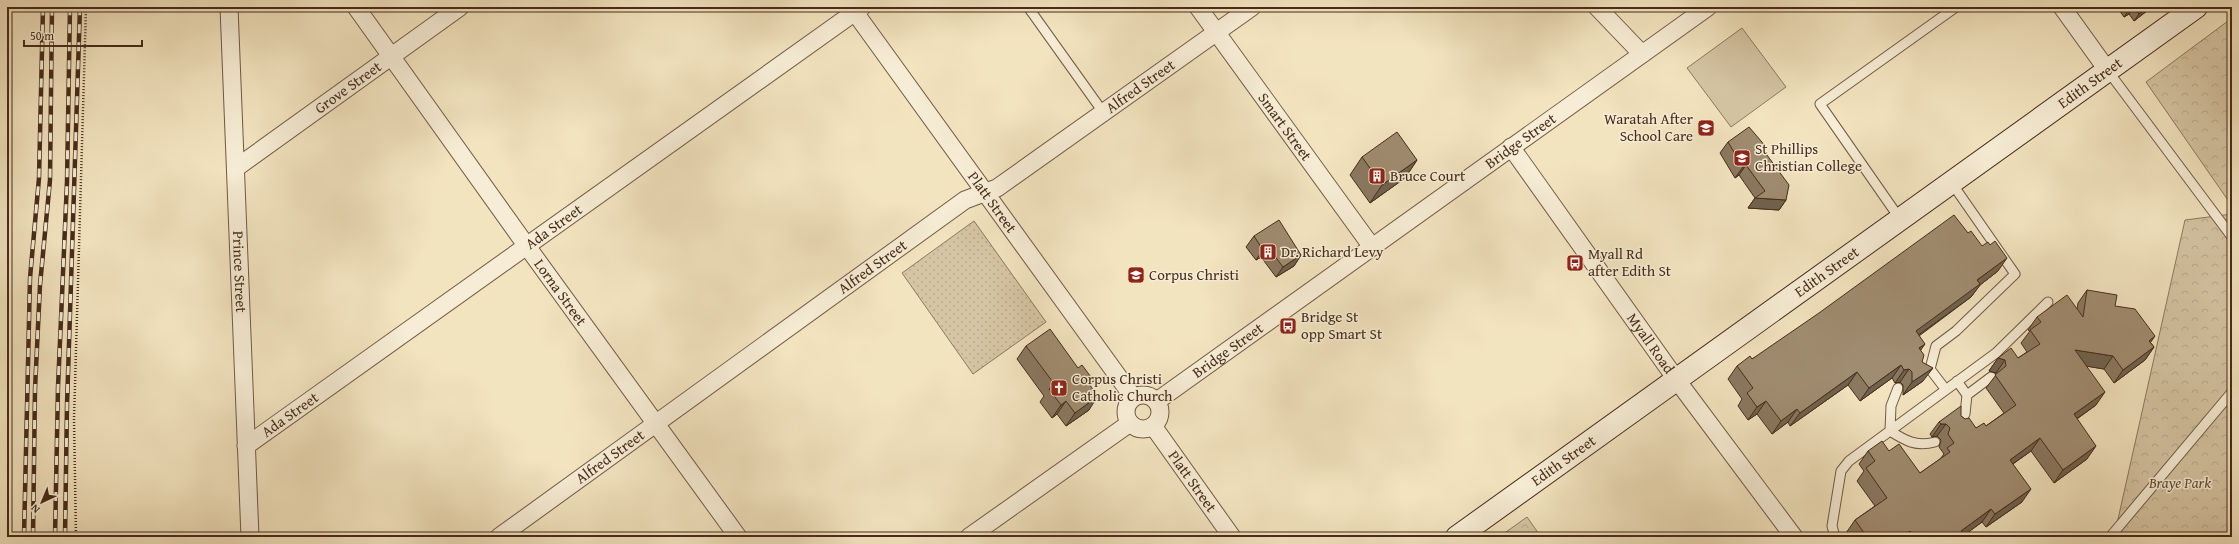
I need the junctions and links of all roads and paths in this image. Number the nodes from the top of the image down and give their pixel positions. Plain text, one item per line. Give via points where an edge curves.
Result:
1 (86, 7) edge
2 (229, 7) edge
3 (356, 7) edge
4 (460, 7) edge
5 (1028, 7) edge
6 (1198, 7) edge
7 (1252, 7) edge
8 (1597, 7) edge
9 (1708, 7) edge
10 (1956, 7) edge
11 (2062, 7) edge
12 (2196, 7) edge
13 (856, 9) edge
14 (1216, 32) junction
15 (1642, 54) junction
16 (390, 57) junction
17 (2108, 71) junction
18 (1103, 112) junction
19 (1512, 147) junction
20 (236, 168) junction
21 (1951, 182) junction
22 (984, 193) junction
23 (1900, 219) junction
24 (2232, 237) edge
25 (526, 245) junction
26 (1372, 247) junction
27 (2048, 302) dead end
28 (1930, 369) junction
29 (1918, 373) edge
30 (1991, 377) dead end
31 (1676, 379) junction
32 (1957, 381) junction
33 (1898, 388) dead end
34 (1946, 390) junction
35 (2232, 392) edge
36 (1967, 395) junction
37 (1134, 397) junction
38 (1157, 401) junction
39 (655, 423) junction
40 (1130, 423) junction
41 (1153, 426) junction
42 (1957, 426) edge
43 (1890, 431) junction
44 (1935, 442) dead end
45 (246, 446) junction
46 (76, 537) edge
47 (250, 537) edge
48 (499, 537) edge
49 (738, 537) edge
50 (970, 537) edge
51 (1232, 537) edge
52 (1457, 537) edge
53 (1794, 537) edge
54 (1835, 537) edge
55 (2110, 537) edge

1 - 46 path via 74,419
2 - 20 street, Prince Street
3 - 16 street, Lorna Street
4 - 16 street, Grove Street
5 - 18 lane
6 - 14 street, Smart Street
7 - 14 street, Alfred Street
8 - 15 street
9 - 15 street, Bridge Street
10 - 23 lane via 1820,104
11 - 17 street
12 - 17 main road, Edith Street
13 - 22 street, Platt Street
13 - 25 street, Ada Street
14 - 18 street, Alfred Street
14 - 26 street, Smart Street
15 - 19 street, Bridge Street
16 - 20 street, Grove Street
16 - 25 street, Lorna Street
17 - 21 main road, Edith Street
17 - 24 lane
18 - 22 street, Alfred Street via 997,188
19 - 26 street, Bridge Street
19 - 31 street, Myall Road
20 - 45 street, Prince Street
21 - 23 main road, Edith Street
21 - 28 lane via 2015,274 1956,331 1936,346
22 - 37 street, Platt Street
22 - 39 street, Alfred Street via 965,200
23 - 31 main road, Edith Street
25 - 39 street, Lorna Street
25 - 45 street, Ada Street
26 - 38 street, Bridge Street
27 - 32 lane via 1996,353
28 - 29 lane
28 - 34 lane
30 - 36 lane
31 - 52 main road, Edith Street
31 - 53 street, Myall Road
32 - 34 lane
32 - 36 lane
33 - 43 lane via 1891,406
34 - 43 lane
35 - 55 lane
36 - 42 lane via 1965,414
37 - 38 street via 1143,394
37 - 40 street via 1126,409
38 - 41 street via 1161,412 1159,420
39 - 48 street, Alfred Street
39 - 49 street, Lorna Street
40 - 41 street via 1141,429
40 - 50 street
41 - 51 street, Platt Street
43 - 44 lane via 1907,442 1924,445
43 - 54 lane via 1849,461 1841,471 1832,526
45 - 47 street, Prince Street

